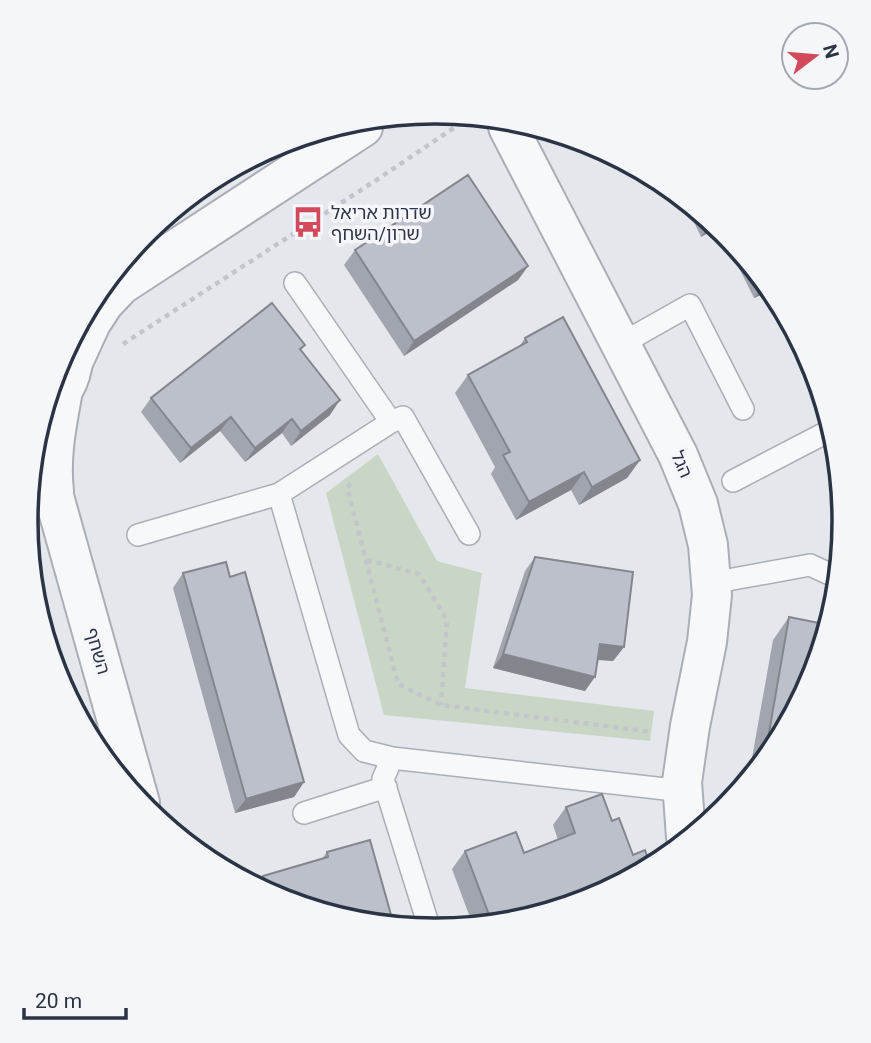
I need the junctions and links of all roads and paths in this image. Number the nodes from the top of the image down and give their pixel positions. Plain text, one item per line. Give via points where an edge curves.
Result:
1 (457, 125) edge
2 (510, 132) edge
3 (352, 133) edge
4 (295, 283) dead end
5 (102, 306) edge
6 (621, 344) junction
7 (113, 351) dead end
8 (63, 386) edge
9 (743, 409) dead end
10 (391, 422) junction
11 (823, 434) edge
12 (42, 471) edge
13 (358, 479) dead end
14 (733, 481) dead end
15 (279, 494) junction
16 (55, 500) junction
17 (469, 534) dead end
18 (138, 535) dead end
19 (366, 560) junction
20 (829, 574) edge
21 (711, 583) junction
22 (441, 705) junction
23 (688, 736) junction
24 (392, 758) junction
25 (134, 780) edge
26 (386, 788) junction
27 (683, 791) junction
28 (304, 813) dead end
29 (685, 829) edge
30 (426, 918) edge

1 - 7 path
2 - 6 street, הגל
3 - 5 street, השחף via 121,285
4 - 10 lane
6 - 9 lane via 690,305
6 - 21 street, הגל via 698,504
8 - 16 street, השחף via 53,450
10 - 15 lane
10 - 17 lane via 403,417
11 - 14 lane
12 - 16 street, השחף
13 - 19 path via 347,487
15 - 18 lane
15 - 24 lane via 349,735 364,751
16 - 25 street, השחף
19 - 22 path via 398,684
19 - 22 path via 419,574 447,620
20 - 21 lane via 810,565
21 - 23 street, הגל via 707,642
22 - 23 path
23 - 27 street, הגל
24 - 26 lane via 383,779
24 - 27 lane
26 - 28 lane
26 - 30 lane
27 - 29 street, הגל

